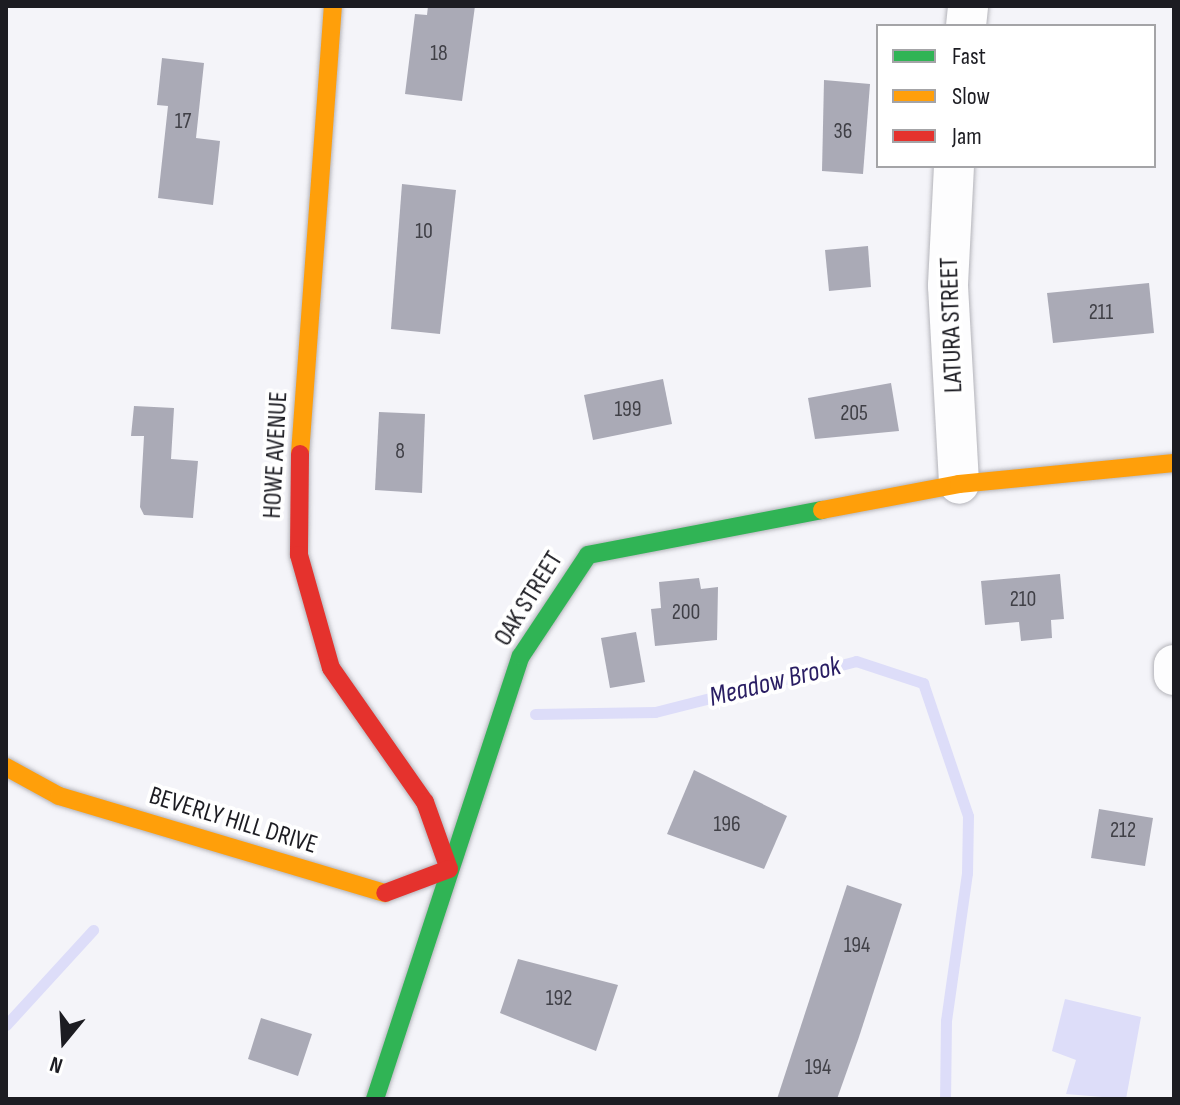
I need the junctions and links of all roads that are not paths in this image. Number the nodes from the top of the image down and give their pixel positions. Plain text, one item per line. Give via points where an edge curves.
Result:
1 (333, 6) edge
2 (954, 168) edge
3 (1174, 463) edge
4 (959, 484) junction
5 (1174, 665) edge
6 (1174, 675) edge
7 (6, 767) edge
8 (449, 869) junction
9 (375, 1099) edge

1 - 8 street, HOWE AVENUE via 298,485 299,555 331,668 425,802
2 - 4 street, LATURA STREET via 948,286
3 - 4 street, OAK STREET
4 - 8 street, OAK STREET via 588,555 521,656
5 - 6 street
7 - 8 street, BEVERLY HILL DRIVE via 59,796 385,893
8 - 9 street, OAK STREET

